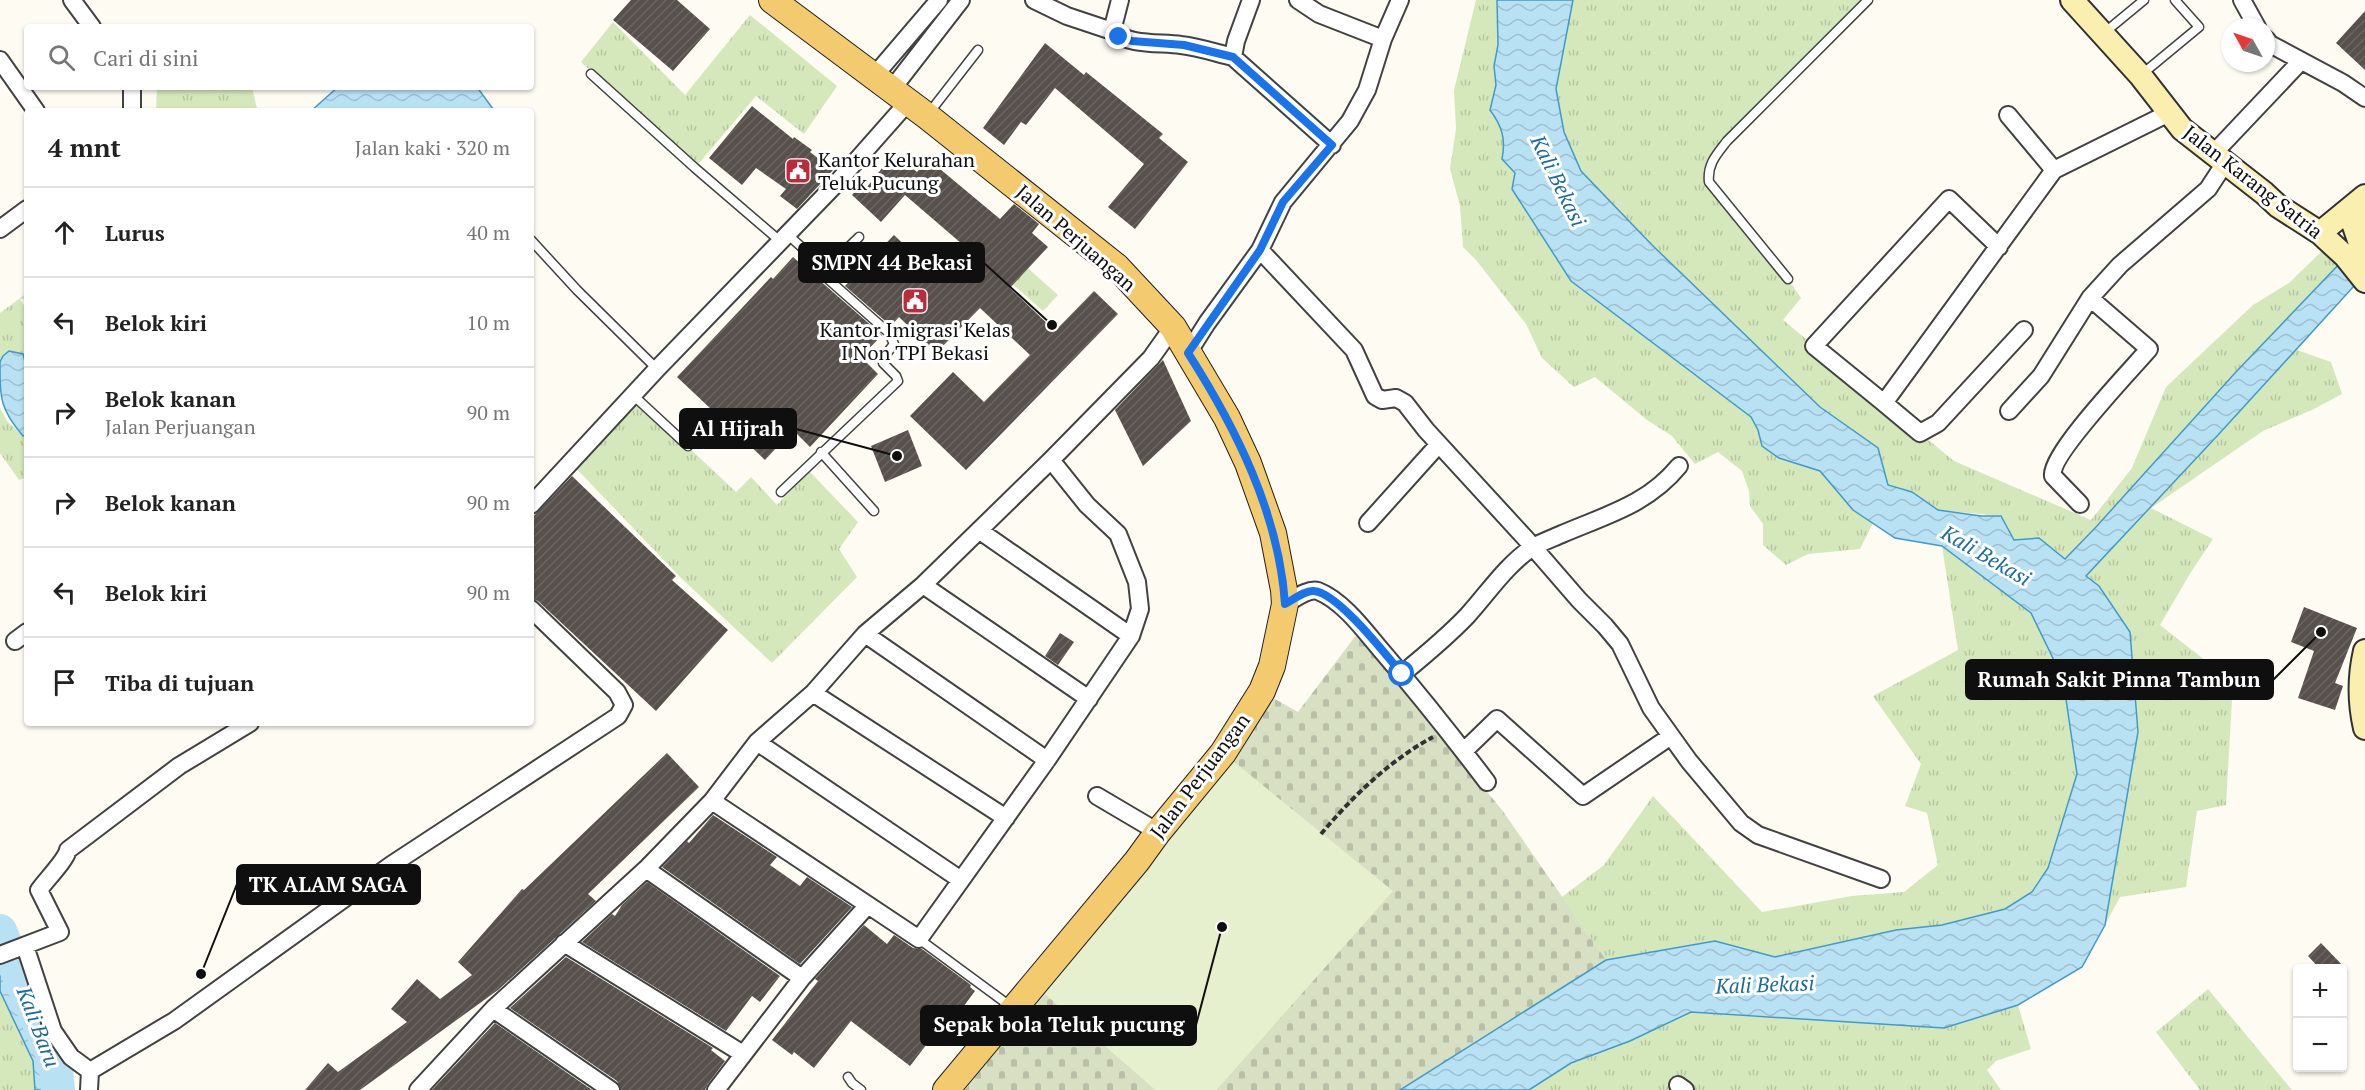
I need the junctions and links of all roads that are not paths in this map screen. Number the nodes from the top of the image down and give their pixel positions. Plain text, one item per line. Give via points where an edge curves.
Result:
1 (72, 0) edge
2 (772, 0) edge
3 (939, 0) edge
4 (961, 0) edge
5 (1034, 0) edge
6 (1120, 0) edge
7 (1251, 0) edge
8 (1298, 0) edge
9 (1400, 0) edge
10 (1868, 0) edge
11 (2072, 0) edge
12 (2144, 0) edge
13 (2175, 0) edge
14 (2246, 1) edge
15 (2253, 18) edge
16 (90, 24) edge
17 (1112, 31) junction
18 (2104, 33) junction
19 (1383, 39) junction
20 (2275, 47) edge
21 (978, 50) dead end
22 (1233, 57) junction
23 (0, 60) edge
24 (2301, 61) junction
25 (591, 74) dead end
26 (2140, 75) junction
27 (132, 90) edge
28 (901, 95) junction
29 (2365, 98) edge
30 (34, 108) edge
31 (132, 108) edge
32 (2169, 113) junction
33 (2008, 115) dead end
34 (1332, 145) junction
35 (2219, 159) junction
36 (2054, 170) junction
37 (2365, 196) edge
38 (2365, 207) edge
39 (24, 211) edge
40 (0, 229) edge
41 (2320, 233) junction
42 (783, 237) junction
43 (858, 237) dead end
44 (534, 243) edge
45 (1999, 247) junction
46 (1260, 250) junction
47 (2365, 258) edge
48 (826, 269) junction
49 (1788, 279) dead end
50 (2365, 281) edge
51 (2090, 298) junction
52 (1173, 327) junction
53 (2024, 330) dead end
54 (1188, 353) junction
55 (657, 369) junction
56 (634, 396) junction
57 (1884, 404) junction
58 (2009, 411) dead end
59 (1439, 444) junction
60 (688, 446) dead end
61 (821, 453) junction
62 (1052, 460) junction
63 (1679, 466) dead end
64 (781, 492) dead end
65 (534, 502) edge
66 (2080, 504) dead end
67 (874, 512) dead end
68 (1368, 523) dead end
69 (980, 531) junction
70 (1533, 547) junction
71 (923, 585) junction
72 (1285, 604) junction
73 (534, 612) edge
74 (865, 634) junction
75 (1131, 636) junction
76 (2365, 651) edge
77 (1402, 674) junction
78 (813, 693) junction
79 (1089, 699) junction
80 (245, 726) edge
81 (2365, 728) edge
82 (1671, 736) junction
83 (758, 742) junction
84 (1464, 752) junction
85 (1047, 760) junction
86 (1487, 782) dead end
87 (1097, 796) dead end
88 (712, 801) junction
89 (1006, 818) junction
90 (1158, 832) junction
91 (646, 869) junction
92 (1881, 879) dead end
93 (961, 880) junction
94 (867, 905) junction
95 (919, 939) junction
96 (564, 943) junction
97 (25, 946) junction
98 (0, 955) edge
99 (802, 978) junction
100 (1013, 1008) junction
101 (493, 1009) junction
102 (743, 1054) junction
103 (90, 1071) junction
104 (848, 1077) dead end
105 (425, 1088) edge
106 (89, 1090) edge
107 (611, 1090) edge
108 (716, 1090) edge
109 (861, 1090) edge
110 (946, 1090) edge

1 - 16 street
2 - 28 main road, Jalan Perjuangan
3 - 28 street
4 - 28 street
5 - 17 street
6 - 17 street
7 - 22 street
8 - 19 street via 1319,14
9 - 19 street
10 - 49 lane via 1727,141 1708,171 1709,182
11 - 18 street, Jalan Karang Satria
12 - 18 lane
13 - 26 lane via 2199,27
14 - 15 street
17 - 22 street via 1132,41 1184,45
18 - 26 street, Jalan Karang Satria
19 - 34 street via 1367,90
20 - 24 street
21 - 28 lane
22 - 34 street
23 - 30 street
24 - 29 street
24 - 35 street
25 - 42 lane via 695,168
26 - 32 street, Jalan Karang Satria
27 - 31 street
28 - 42 street via 833,187
28 - 52 main road, Jalan Perjuangan via 1117,267
32 - 35 street, Jalan Karang Satria
32 - 36 street
33 - 36 street
34 - 46 street via 1283,202
35 - 41 street, Jalan Karang Satria via 2278,206
35 - 51 street via 2208,189 2120,265
36 - 45 street
37 - 41 street
38 - 47 street via 2353,223
39 - 40 street
41 - 50 street, Jalan Karang Satria
42 - 48 lane
42 - 55 street
43 - 48 lane
44 - 55 lane
45 - 57 street
45 - 57 street via 1949,199 1814,346
46 - 54 street
46 - 59 street via 1354,350 1375,396 1382,400 1400,399
48 - 61 lane via 829,280 889,333 894,344 883,363 898,381
51 - 58 street via 2041,376
51 - 66 street via 2149,349 2070,440 2055,463 2053,476
52 - 54 main road, Jalan Perjuangan
52 - 62 street via 1151,358
53 - 57 street via 1938,423 1920,433
54 - 72 main road, Jalan Perjuangan via 1227,418 1248,464 1273,533
55 - 56 street
56 - 60 lane
56 - 65 street
59 - 68 street
59 - 70 street
61 - 64 lane
61 - 67 lane
62 - 69 street
62 - 75 street via 1125,547 1137,582 1140,609
63 - 70 street via 1668,479 1623,510
69 - 71 street
69 - 75 street
70 - 77 street via 1500,576 1444,639
70 - 82 street via 1620,644 1651,708
71 - 74 street
71 - 79 street
72 - 77 street via 1310,590 1317,591 1362,628
72 - 90 main road, Jalan Perjuangan via 1272,666 1262,691 1223,753
73 - 103 street via 617,692 624,705 618,716 391,865 174,1021
74 - 78 street
74 - 85 street
75 - 79 street
76 - 81 street via 2360,701
77 - 84 street
78 - 83 street
78 - 89 street
79 - 85 street
80 - 97 street via 179,766 68,850 67,857 39,890 60,932
82 - 84 street via 1582,796 1497,719
82 - 92 street via 1752,832
83 - 88 street
83 - 93 street
84 - 86 street
85 - 89 street
87 - 90 street
88 - 91 street
88 - 94 street
89 - 93 street
90 - 100 main road, Jalan Perjuangan
91 - 96 street
91 - 99 street
93 - 95 street
94 - 95 street
94 - 99 street
95 - 100 lane
96 - 101 street
96 - 102 street
97 - 98 street
97 - 103 street via 53,1031 70,1057
99 - 102 street
100 - 110 main road, Jalan Perjuangan
101 - 105 street
101 - 107 street
102 - 108 street
103 - 106 street
104 - 109 lane

